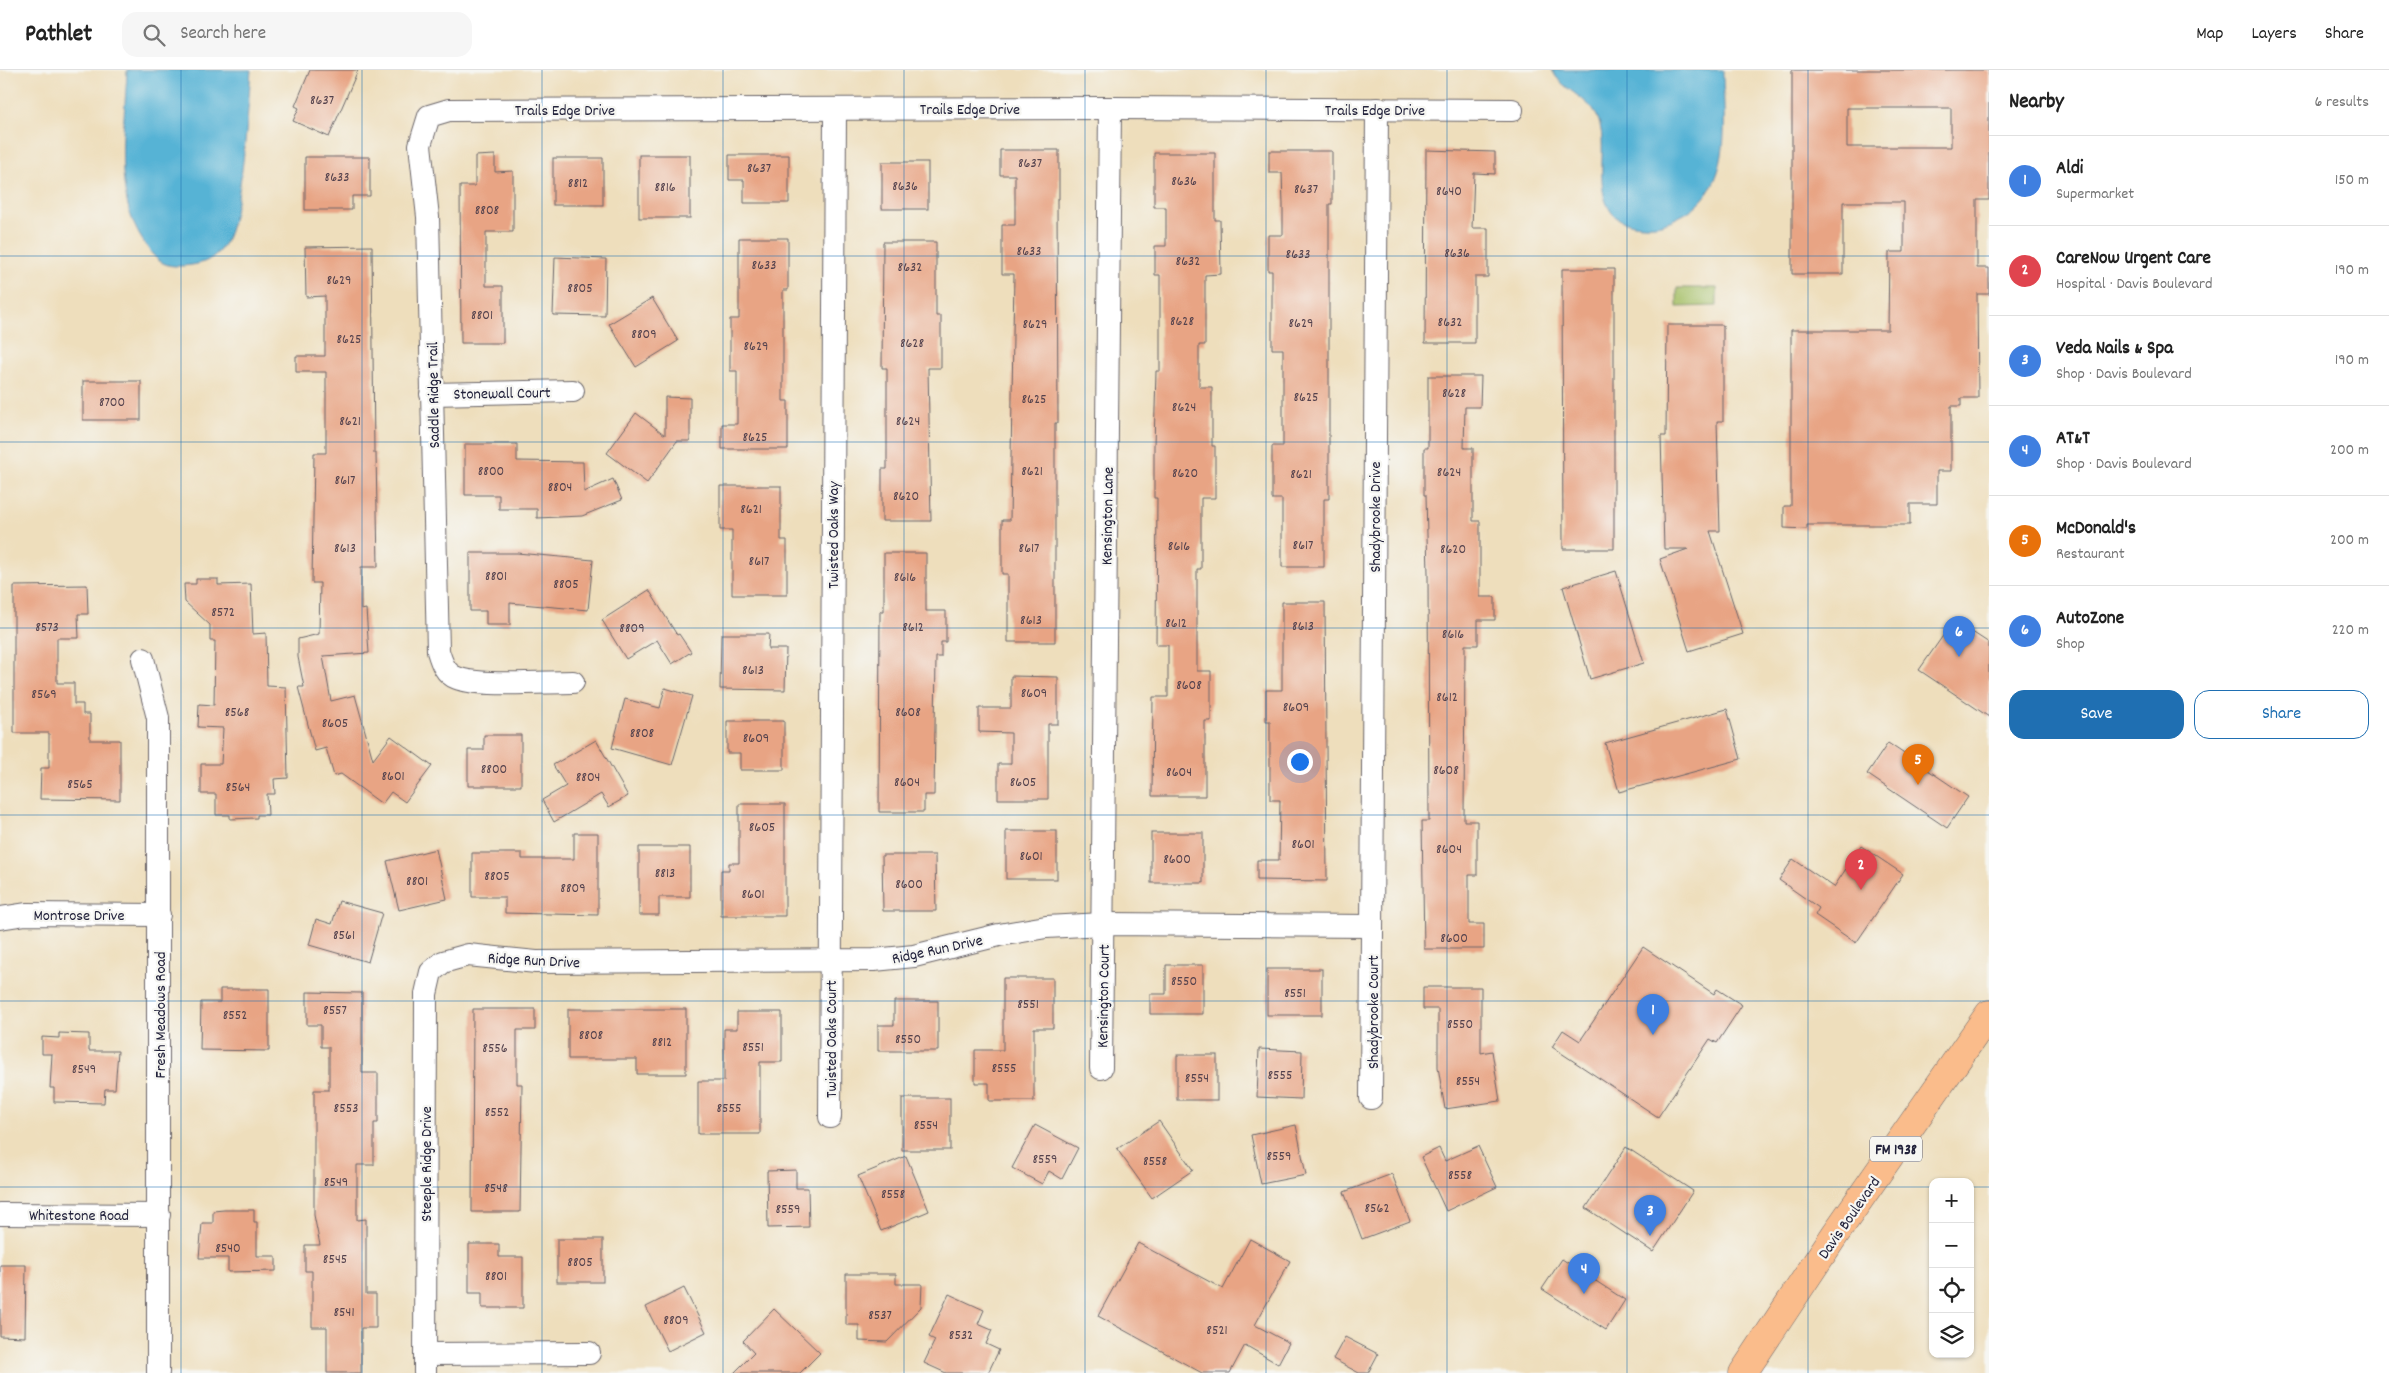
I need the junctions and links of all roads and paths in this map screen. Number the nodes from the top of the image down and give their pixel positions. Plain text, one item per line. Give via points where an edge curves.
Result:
1 (1110, 108) junction
2 (835, 109) junction
3 (1377, 109) junction
4 (1512, 110) dead end
5 (429, 116) joint
6 (573, 391) dead end
7 (431, 394) junction
8 (142, 659) dead end
9 (573, 682) dead end
10 (159, 915) junction
11 (0, 918) edge
12 (1103, 924) junction
13 (1372, 926) junction
14 (830, 961) junction
15 (443, 962) joint
16 (1989, 1014) edge
17 (1101, 1068) dead end
18 (1371, 1098) dead end
19 (830, 1116) dead end
20 (0, 1214) edge
21 (159, 1215) junction
22 (589, 1353) dead end
23 (425, 1364) edge
24 (158, 1373) edge
25 (1743, 1373) edge

1 - 2 street, Trails Edge Drive
1 - 3 street, Trails Edge Drive
1 - 12 street, Kensington Lane
2 - 5 street, Trails Edge Drive via 449,110
2 - 14 street, Twisted Oaks Way
3 - 4 street, Trails Edge Drive
3 - 13 street, Shadybrooke Drive
5 - 7 street, Saddle Ridge Trail via 420,145 428,217
6 - 7 street, Stonewall Court
7 - 9 street, Saddle Ridge Trail via 438,650 441,662 456,678 475,682
8 - 10 street, Fresh Meadows Road via 158,718
10 - 11 street, Montrose Drive via 26,914
10 - 21 street, Fresh Meadows Road
12 - 13 street, Ridge Run Drive
12 - 14 street, Ridge Run Drive via 1046,927 914,956
12 - 17 street, Kensington Court
13 - 18 street, Shadybrooke Court
14 - 15 street, Ridge Run Drive via 536,962 468,955
14 - 19 street, Twisted Oaks Court
15 - 23 street, Steeple Ridge Drive via 431,972 426,994
16 - 25 main road, Davis Boulevard / FM 1938
20 - 21 street, Whitestone Road
21 - 24 street, Fresh Meadows Road
22 - 23 street

